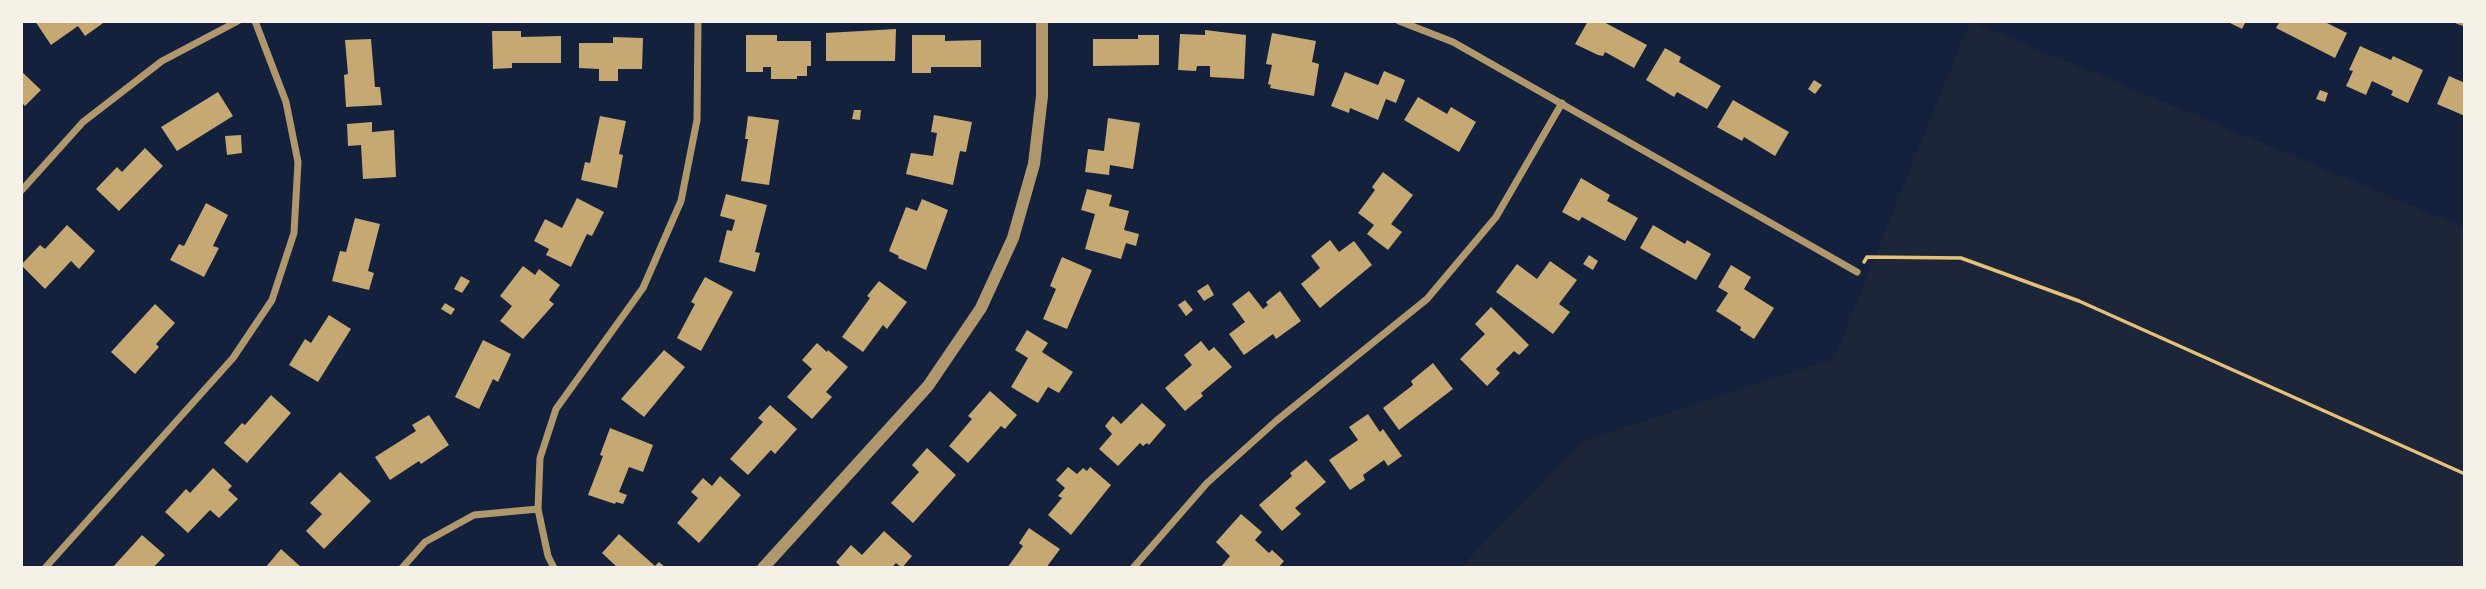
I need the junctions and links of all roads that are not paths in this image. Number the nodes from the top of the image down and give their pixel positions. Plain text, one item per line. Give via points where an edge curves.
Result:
1 (238, 21) edge
2 (255, 21) edge
3 (698, 21) edge
4 (1042, 21) edge
5 (1399, 21) edge
6 (2459, 21) edge
7 (2465, 23) edge
8 (1562, 103) junction
9 (21, 191) edge
10 (1857, 272) road end
11 (538, 509) junction
12 (45, 568) edge
13 (402, 568) edge
14 (554, 568) edge
15 (764, 568) edge
16 (1133, 568) edge

1 - 9 street via 162,61 83,122
2 - 12 street via 286,102 298,162 294,233 272,300 233,358
3 - 11 street via 697,120 681,201 643,288 556,409 540,458
4 - 15 street via 1042,96 1034,164 1013,238 981,308 928,386
5 - 8 street via 1453,42
6 - 7 street
8 - 10 street
8 - 16 street via 1496,217 1427,299 1207,483
11 - 13 street via 474,515 425,542
11 - 14 street

